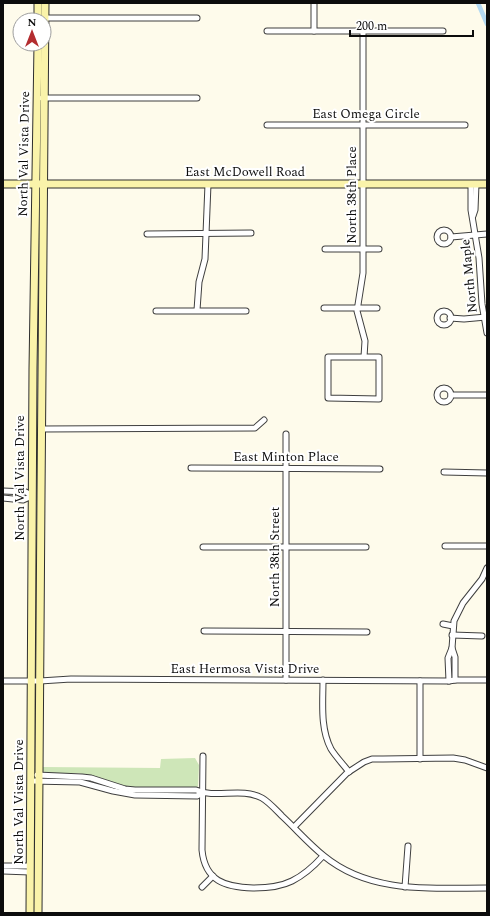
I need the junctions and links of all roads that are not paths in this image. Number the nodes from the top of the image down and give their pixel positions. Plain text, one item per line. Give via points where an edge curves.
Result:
1 (314, 3) edge
2 (197, 18) dead end
3 (52, 19) edge
4 (267, 30) dead end
5 (363, 30) junction
6 (314, 31) junction
7 (443, 31) dead end
8 (38, 52) edge
9 (40, 52) edge
10 (41, 98) junction
11 (197, 98) dead end
12 (267, 124) dead end
13 (363, 125) junction
14 (465, 125) dead end
15 (3, 184) edge
16 (35, 184) junction
17 (44, 184) junction
18 (208, 184) junction
19 (363, 184) junction
20 (473, 184) junction
21 (487, 184) edge
22 (206, 233) junction
23 (251, 233) dead end
24 (147, 234) dead end
25 (487, 234) edge
26 (475, 235) junction
27 (451, 237) dead end
28 (325, 249) dead end
29 (363, 249) junction
30 (379, 249) dead end
31 (34, 281) junction
32 (43, 281) junction
33 (324, 308) dead end
34 (358, 308) junction
35 (377, 308) dead end
36 (197, 310) junction
37 (156, 311) dead end
38 (246, 311) dead end
39 (486, 317) edge
40 (450, 318) dead end
41 (487, 333) edge
42 (33, 337) junction
43 (42, 337) junction
44 (364, 357) junction
45 (451, 395) dead end
46 (487, 395) edge
47 (41, 415) junction
48 (33, 416) junction
49 (264, 420) dead end
50 (33, 429) junction
51 (41, 429) junction
52 (286, 434) dead end
53 (191, 468) dead end
54 (286, 468) junction
55 (380, 469) dead end
56 (444, 472) dead end
57 (487, 473) edge
58 (32, 483) junction
59 (41, 484) junction
60 (3, 491) edge
61 (32, 496) junction
62 (41, 496) junction
63 (3, 498) edge
64 (32, 520) junction
65 (41, 520) junction
66 (32, 542) junction
67 (41, 542) junction
68 (445, 546) dead end
69 (487, 546) edge
70 (203, 547) dead end
71 (286, 547) junction
72 (366, 547) dead end
73 (32, 553) junction
74 (40, 553) junction
75 (487, 568) edge
76 (443, 624) dead end
77 (453, 626) junction
78 (204, 631) dead end
79 (286, 631) junction
80 (367, 632) dead end
81 (452, 635) junction
82 (482, 636) dead end
83 (452, 648) junction
84 (286, 680) junction
85 (323, 680) junction
86 (455, 680) junction
87 (487, 680) edge
88 (3, 681) edge
89 (31, 681) junction
90 (40, 681) junction
91 (420, 681) junction
92 (449, 682) junction
93 (202, 756) dead end
94 (420, 759) junction
95 (487, 768) edge
96 (349, 772) junction
97 (31, 778) junction
98 (39, 778) junction
99 (202, 793) junction
100 (294, 827) junction
101 (408, 846) dead end
102 (323, 856) junction
103 (3, 866) edge
104 (14, 869) junction
105 (30, 869) junction
106 (3, 871) edge
107 (213, 876) junction
108 (202, 887) dead end
109 (404, 887) junction
110 (487, 888) edge
111 (30, 913) edge
112 (38, 913) edge

1 - 6 street
2 - 3 street
4 - 6 street
5 - 6 street
5 - 7 street
5 - 13 street, North 38th Place
8 - 10 main road, North Val Vista Drive
9 - 10 main road, North Val Vista Drive
10 - 11 street
10 - 16 main road, North Val Vista Drive
10 - 17 main road, North Val Vista Drive
12 - 13 street, East Omega Circle
13 - 14 street, East Omega Circle
13 - 19 street, North 38th Place
15 - 16 main road, East McDowell Road
16 - 17 main road, East McDowell Road
16 - 31 main road, North Val Vista Drive
17 - 18 main road, East McDowell Road
17 - 32 main road, North Val Vista Drive
18 - 19 main road, East McDowell Road
18 - 22 street
19 - 20 main road, East McDowell Road
19 - 29 street, North 38th Place
20 - 21 main road, East McDowell Road
20 - 26 street, North Maple via 471,210
22 - 23 street
22 - 24 street
22 - 36 street via 205,259 198,289
25 - 26 street
26 - 27 street
26 - 39 street, North Maple
28 - 29 street
29 - 30 street
29 - 34 street, North 38th Place via 363,274
31 - 32 main road
31 - 42 main road, North Val Vista Drive
32 - 43 main road, North Val Vista Drive
33 - 34 street
34 - 35 street
34 - 44 street, North 38th Place via 365,341
36 - 37 street
36 - 38 street
39 - 40 street
39 - 41 street, North Maple
42 - 43 main road
42 - 48 main road, North Val Vista Drive
43 - 47 main road, North Val Vista Drive
44 - 44 street via 379,357 379,399 328,398 328,357
45 - 46 street
47 - 48 main road
47 - 51 main road, North Val Vista Drive
48 - 50 main road, North Val Vista Drive
49 - 51 street, North Val Vista Drive via 255,428
50 - 51 main road
50 - 58 main road, North Val Vista Drive
51 - 59 main road, North Val Vista Drive
52 - 54 street, North 38th Street
53 - 54 street, East Minton Place
54 - 55 street, East Minton Place
54 - 71 street, North 38th Street
56 - 57 street
58 - 59 main road
58 - 61 main road, North Val Vista Drive
59 - 62 main road, North Val Vista Drive
60 - 61 street via 26,492
61 - 62 main road
61 - 63 street via 23,500
61 - 64 main road, North Val Vista Drive
62 - 65 main road, North Val Vista Drive
64 - 65 main road
64 - 66 main road, North Val Vista Drive
65 - 67 main road, North Val Vista Drive
66 - 67 main road
66 - 73 main road, North Val Vista Drive
67 - 74 main road, North Val Vista Drive
68 - 69 street
70 - 71 street
71 - 72 street
71 - 79 street, North 38th Street
73 - 74 main road
73 - 89 main road, North Val Vista Drive
74 - 90 main road, North Val Vista Drive
75 - 77 street via 482,579 463,603
76 - 77 street
77 - 81 street
78 - 79 street
79 - 80 street
79 - 84 street, North 38th Street
81 - 82 street
81 - 83 street
83 - 86 street via 456,657
83 - 92 street via 448,658
84 - 85 street, East Hermosa Vista Drive
84 - 90 street, East Hermosa Vista Drive
85 - 91 street, East Hermosa Vista Drive
85 - 96 street via 323,720 327,739
86 - 87 street, East Hermosa Vista Drive
86 - 92 street, East Hermosa Vista Drive
88 - 89 street, East Hermosa Vista Drive
89 - 90 street, East Hermosa Vista Drive
89 - 97 main road, North Val Vista Drive
90 - 98 main road, North Val Vista Drive
91 - 92 street, East Hermosa Vista Drive
91 - 94 street
93 - 99 street
94 - 95 street via 453,758
94 - 96 street via 372,759
96 - 100 street
97 - 98 street
97 - 105 main road, North Val Vista Drive
98 - 99 street via 87,783 136,796 196,796
98 - 112 main road, North Val Vista Drive
99 - 100 street via 240,793 260,797
99 - 107 street via 203,858
100 - 102 street
101 - 109 street
102 - 107 street via 313,868 301,876 276,886 233,887
102 - 109 street via 351,873
103 - 104 street
104 - 105 street
104 - 106 street
105 - 111 main road, North Val Vista Drive
107 - 108 street
109 - 110 street

